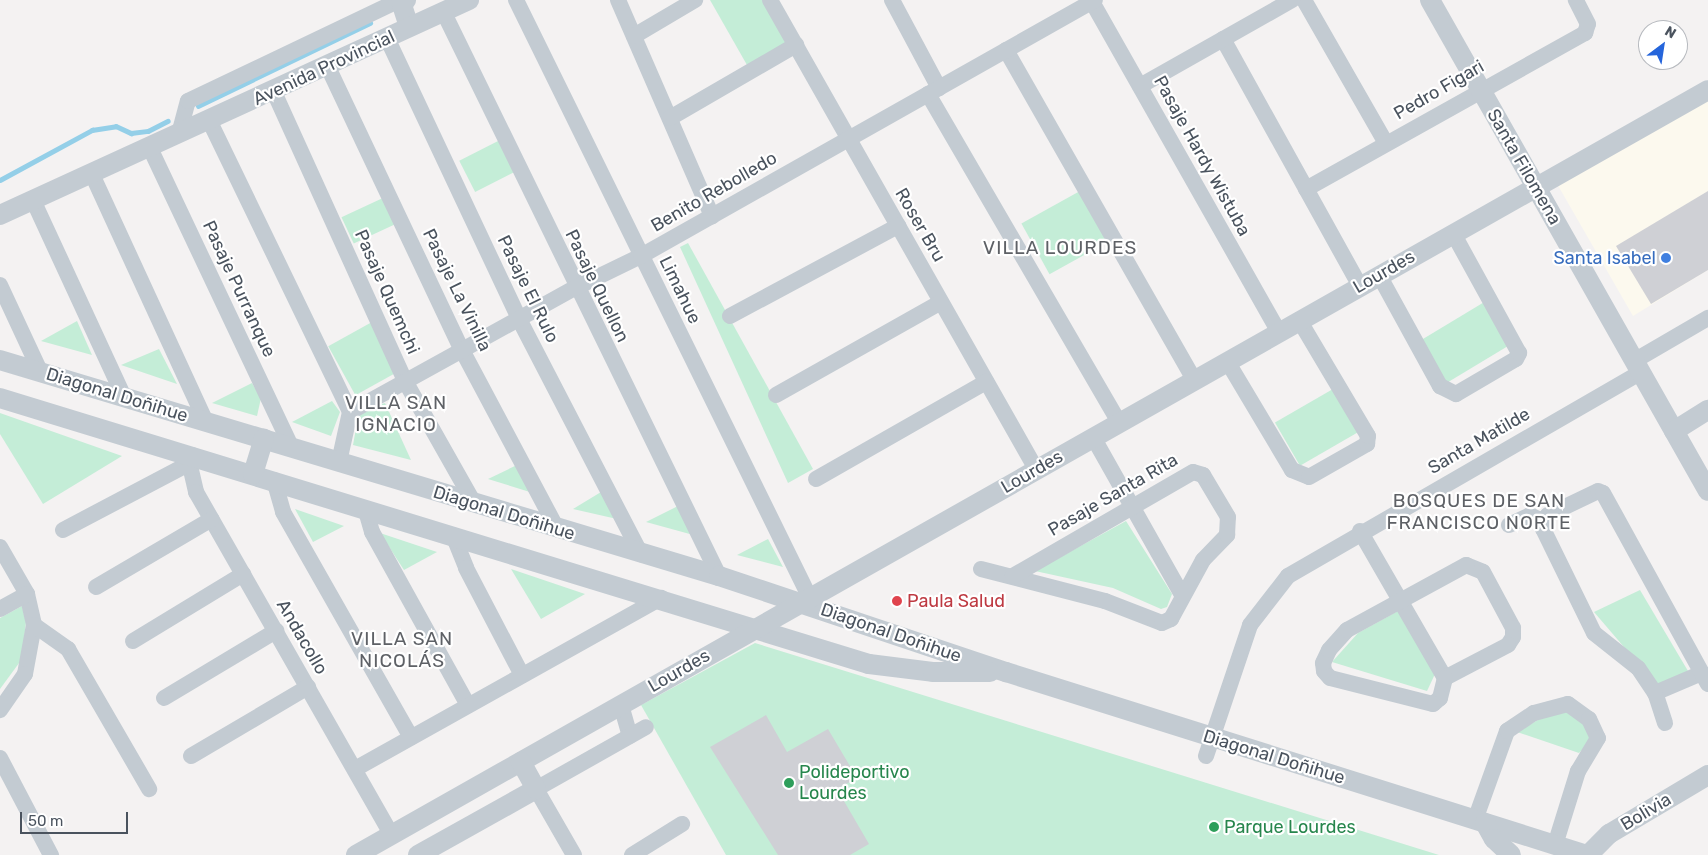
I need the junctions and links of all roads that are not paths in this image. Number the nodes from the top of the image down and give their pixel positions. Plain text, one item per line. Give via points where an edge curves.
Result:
1 (469, 0) edge
2 (516, 0) edge
3 (618, 0) edge
4 (696, 0) edge
5 (770, 0) edge
6 (892, 0) edge
7 (1292, 0) edge
8 (1304, 0) edge
9 (1430, 0) edge
10 (1576, 0) edge
11 (402, 1) edge
12 (1093, 1) edge
13 (443, 11) junction
14 (409, 27) junction
15 (634, 36) junction
16 (387, 38) junction
17 (1223, 39) junction
18 (796, 45) junction
19 (1006, 50) junction
20 (327, 65) junction
21 (1140, 86) junction
22 (1480, 88) junction
23 (1708, 90) edge
24 (933, 91) junction
25 (274, 92) junction
26 (670, 118) junction
27 (210, 122) junction
28 (179, 134) junction
29 (848, 139) junction
30 (1386, 143) junction
31 (150, 148) junction
32 (91, 172) junction
33 (1535, 186) junction
34 (1306, 189) junction
35 (33, 200) junction
36 (0, 215) edge
37 (712, 216) junction
38 (898, 226) junction
39 (1453, 233) junction
40 (642, 256) junction
41 (1379, 275) junction
42 (0, 285) edge
43 (1360, 286) junction
44 (575, 288) junction
45 (941, 302) junction
46 (730, 316) dead end
47 (1708, 318) edge
48 (519, 319) junction
49 (1299, 320) junction
50 (1279, 332) junction
51 (462, 350) junction
52 (0, 360) edge
53 (1227, 361) junction
54 (1638, 367) junction
55 (40, 371) junction
56 (1194, 380) junction
57 (405, 381) junction
58 (986, 382) junction
59 (776, 395) dead end
60 (124, 397) junction
61 (0, 398) edge
62 (1708, 410) edge
63 (350, 412) junction
64 (206, 422) junction
65 (1119, 422) junction
66 (1674, 431) junction
67 (1092, 437) junction
68 (264, 439) junction
69 (292, 448) junction
70 (191, 459) junction
71 (339, 462) junction
72 (1036, 470) junction
73 (253, 474) junction
74 (816, 479) dead end
75 (274, 480) junction
76 (1708, 491) edge
77 (474, 503) junction
78 (1131, 506) junction
79 (366, 511) junction
80 (212, 520) junction
81 (1542, 521) junction
82 (1509, 525) dead end
83 (557, 529) junction
84 (62, 530) dead end
85 (1360, 531) junction
86 (453, 534) junction
87 (0, 547) edge
88 (641, 554) junction
89 (981, 569) dead end
90 (243, 574) junction
91 (718, 576) junction
92 (1013, 576) junction
93 (96, 587) dead end
94 (27, 594) junction
95 (1182, 595) junction
96 (662, 598) junction
97 (1399, 599) junction
98 (804, 600) junction
99 (0, 609) edge
100 (34, 625) junction
101 (754, 629) junction
102 (276, 631) junction
103 (133, 641) dead end
104 (1006, 672) junction
105 (522, 675) junction
106 (1445, 678) junction
107 (1705, 679) edge
108 (308, 688) junction
109 (1655, 693) junction
110 (164, 698) dead end
111 (468, 705) junction
112 (621, 705) junction
113 (0, 710) edge
114 (1664, 723) dead end
115 (646, 727) dead end
116 (630, 736) junction
117 (411, 737) junction
118 (1209, 747) junction
119 (192, 756) dead end
120 (0, 758) edge
121 (521, 762) junction
122 (355, 768) junction
123 (1708, 774) edge
124 (149, 789) dead end
125 (536, 789) junction
126 (1480, 821) junction
127 (682, 824) dead end
128 (392, 835) junction
129 (1555, 845) junction
130 (51, 855) edge
131 (356, 855) edge
132 (418, 855) edge
133 (574, 855) edge
134 (632, 855) edge
135 (1511, 855) edge
136 (1588, 855) edge

1 - 13 street, Avenida Provincial
2 - 40 street, Limahue
3 - 15 street
4 - 15 street
5 - 18 street, Roser Bru
6 - 24 street
7 - 17 street
8 - 30 street
9 - 22 street, Santa Filomena
10 - 22 street, Pedro Figari via 1588,24 1585,33
11 - 14 street
11 - 28 street, Avenida Provincial via 188,102
12 - 19 street, Benito Rebolledo
12 - 21 street, Pasaje Hardy Wistuba
13 - 14 street, Avenida Provincial
13 - 44 street, Pasaje Quellon
14 - 16 street, Avenida Provincial
15 - 26 street
16 - 20 street, Avenida Provincial
16 - 48 street, Pasaje El Rulo
17 - 21 street
17 - 34 street
18 - 26 street
18 - 29 street, Roser Bru
19 - 24 street, Benito Rebolledo
19 - 56 street
20 - 25 street, Avenida Provincial
20 - 51 street, Pasaje La Vinilla
21 - 50 street, Pasaje Hardy Wistuba
22 - 30 street, Pedro Figari
22 - 33 street, Santa Filomena
23 - 33 street, Lourdes
24 - 29 street, Benito Rebolledo
24 - 65 street
25 - 27 street, Avenida Provincial
25 - 57 street, Pasaje Quemchi
26 - 37 street
27 - 28 street, Avenida Provincial
27 - 63 street
28 - 31 street, Avenida Provincial
29 - 37 street, Benito Rebolledo
29 - 38 street, Roser Bru
30 - 34 street, Pedro Figari
31 - 32 street, Avenida Provincial
31 - 69 street, Pasaje Purranque
32 - 35 street, Avenida Provincial
32 - 64 street
33 - 39 street, Lourdes
33 - 54 street, Santa Filomena
34 - 43 street
35 - 36 street, Avenida Provincial
35 - 60 street
37 - 40 street, Benito Rebolledo
38 - 45 street, Roser Bru
38 - 46 street
39 - 41 street, Lourdes
39 - 41 street via 1519,353 1516,360 1456,394 1440,386
40 - 44 street, Benito Rebolledo
40 - 98 street, Limahue
41 - 43 street, Lourdes
42 - 55 street
43 - 49 street, Lourdes
44 - 48 street, Benito Rebolledo
44 - 91 street, Pasaje Quellon
45 - 58 street, Roser Bru
45 - 59 street
47 - 54 street, Santa Matilde
48 - 51 street, Benito Rebolledo
48 - 88 street, Pasaje El Rulo
49 - 50 street, Lourdes
49 - 53 street via 1368,436 1367,444 1309,477 1292,470
50 - 53 street, Lourdes
51 - 57 street, Benito Rebolledo
51 - 83 street, Pasaje La Vinilla
52 - 55 street, Diagonal Doñihue
53 - 56 street, Lourdes
54 - 66 street, Santa Filomena
54 - 85 street, Santa Matilde
55 - 60 street, Diagonal Doñihue
56 - 65 street, Lourdes
57 - 63 street, Benito Rebolledo
57 - 77 street, Pasaje Quemchi
58 - 72 street, Roser Bru
58 - 74 street
60 - 64 street, Diagonal Doñihue
61 - 70 street, Diagonal Doñihue
62 - 66 street
63 - 71 street
64 - 68 street, Diagonal Doñihue
65 - 67 street, Lourdes
66 - 76 street, Santa Filomena
67 - 72 street, Lourdes
67 - 78 street
68 - 69 street, Diagonal Doñihue
68 - 73 street
69 - 71 street, Diagonal Doñihue
70 - 73 street, Diagonal Doñihue
70 - 80 street, Andacollo via 193,484
70 - 84 street
71 - 77 street, Diagonal Doñihue
72 - 98 street, Lourdes
73 - 75 street, Diagonal Doñihue
75 - 79 street, Diagonal Doñihue
75 - 117 street via 283,512
77 - 83 street, Diagonal Doñihue
78 - 92 street, Pasaje Santa Rita
78 - 95 street
78 - 95 street, Pasaje Santa Rita via 1193,472 1199,472 1228,517 1227,534 1203,560
79 - 86 street, Diagonal Doñihue
79 - 111 street via 372,532
80 - 90 street, Andacollo
80 - 93 street
81 - 82 street via 1530,515
81 - 107 street via 1598,491 1607,497
81 - 109 street via 1594,633 1631,661
83 - 88 street, Diagonal Doñihue
85 - 97 street
85 - 118 street, Santa Matilde via 1288,576 1259,610 1237,656
86 - 96 street, Diagonal Doñihue
86 - 105 street via 466,568
87 - 94 street
88 - 91 street, Diagonal Doñihue
89 - 92 street, Pasaje Santa Rita
90 - 102 street, Andacollo
90 - 103 street
91 - 98 street, Diagonal Doñihue
92 - 95 street, Pasaje Santa Rita via 1105,601 1162,622 1171,619
94 - 99 street
94 - 100 street
96 - 101 street, Diagonal Doñihue
96 - 105 street
97 - 106 street
97 - 106 street via 1466,566 1483,572 1513,628 1513,638 1508,645
97 - 106 street via 1338,638 1323,663 1324,671 1330,678 1424,704 1433,704 1440,698
98 - 101 street, Lourdes
98 - 104 street, Diagonal Doñihue
100 - 113 street via 25,674
100 - 124 street via 68,648
101 - 104 street, Diagonal Doñihue via 869,664 933,672
101 - 112 street, Lourdes
102 - 108 street, Andacollo
102 - 110 street
104 - 118 street, Diagonal Doñihue
105 - 111 street
107 - 109 street
108 - 119 street
108 - 122 street, Andacollo
109 - 114 street
111 - 117 street
112 - 116 street
112 - 121 street, Lourdes
115 - 116 street
116 - 125 street
117 - 122 street
118 - 126 street, Diagonal Doñihue
120 - 130 street
121 - 125 street
121 - 128 street, Lourdes
122 - 128 street, Andacollo
123 - 136 street, Bolivia via 1609,834
125 - 132 street
125 - 133 street
126 - 129 street, Diagonal Doñihue
126 - 129 street via 1507,731 1534,713 1568,704 1589,719 1598,738 1578,771
126 - 135 street
127 - 134 street
128 - 131 street, Lourdes
129 - 136 street, Diagonal Doñihue

